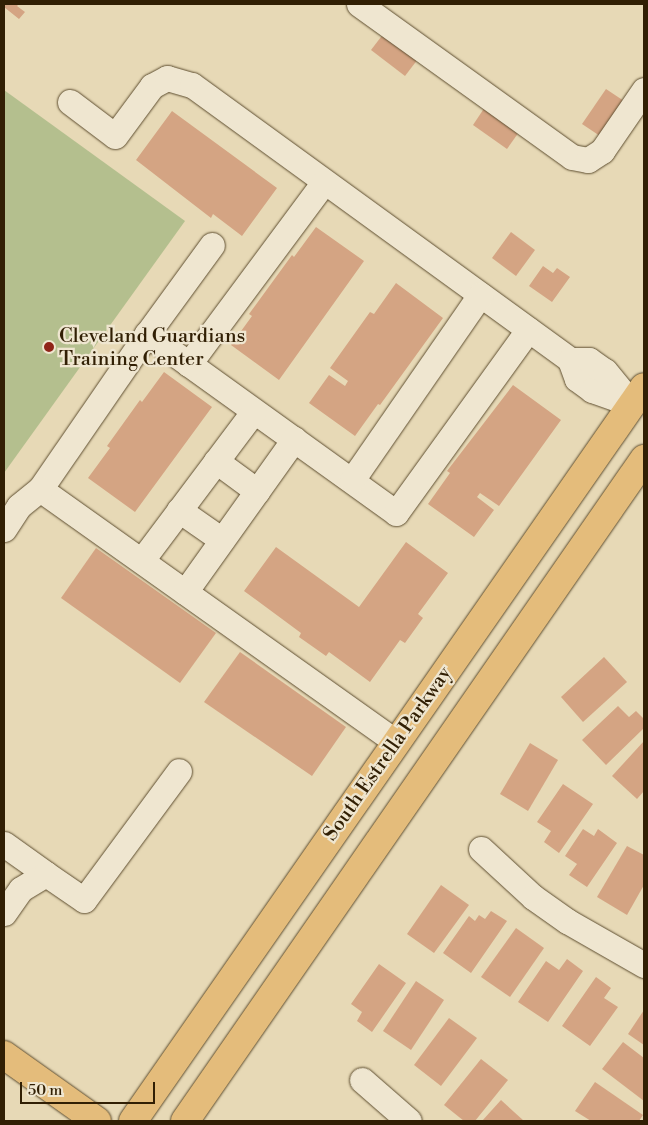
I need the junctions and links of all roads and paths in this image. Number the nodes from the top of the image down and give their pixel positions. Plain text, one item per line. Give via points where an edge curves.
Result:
1 (359, 4) edge
2 (644, 90) edge
3 (70, 102) dead end
4 (324, 182) junction
5 (212, 245) dead end
6 (480, 295) junction
7 (528, 330) junction
8 (147, 334) junction
9 (189, 364) junction
10 (638, 396) edge
11 (254, 410) junction
12 (294, 439) junction
13 (644, 460) edge
14 (216, 461) junction
15 (352, 480) junction
16 (40, 489) junction
17 (257, 491) junction
18 (180, 510) junction
19 (4, 529) edge
20 (222, 540) junction
21 (142, 560) junction
22 (185, 592) junction
23 (396, 742) junction
24 (179, 771) dead end
25 (4, 844) edge
26 (481, 849) dead end
27 (46, 874) junction
28 (4, 913) edge
29 (644, 965) edge
30 (4, 1055) edge
31 (362, 1080) dead end
32 (97, 1121) edge
33 (133, 1121) edge
34 (185, 1121) edge
35 (409, 1121) edge

1 - 2 street via 572,157 588,160 602,151
3 - 4 street via 115,136 152,86 167,78 192,85
4 - 6 street
4 - 9 street
5 - 8 street
6 - 7 street
6 - 15 street
7 - 10 street via 570,360 588,360
7 - 15 street via 396,513
8 - 9 street
8 - 16 street
9 - 11 street
10 - 23 main road, South Estrella Parkway
11 - 12 street
11 - 14 street
12 - 15 street
12 - 17 street
13 - 34 main road
14 - 17 street
14 - 18 street
16 - 19 street via 20,506
16 - 21 street
17 - 20 street
18 - 20 street
18 - 21 street
20 - 22 street
21 - 22 street
22 - 23 street
23 - 33 main road, South Estrella Parkway
24 - 27 street via 84,900
25 - 27 street
26 - 29 street via 533,897
27 - 28 street via 21,889
30 - 32 main road
31 - 35 street

